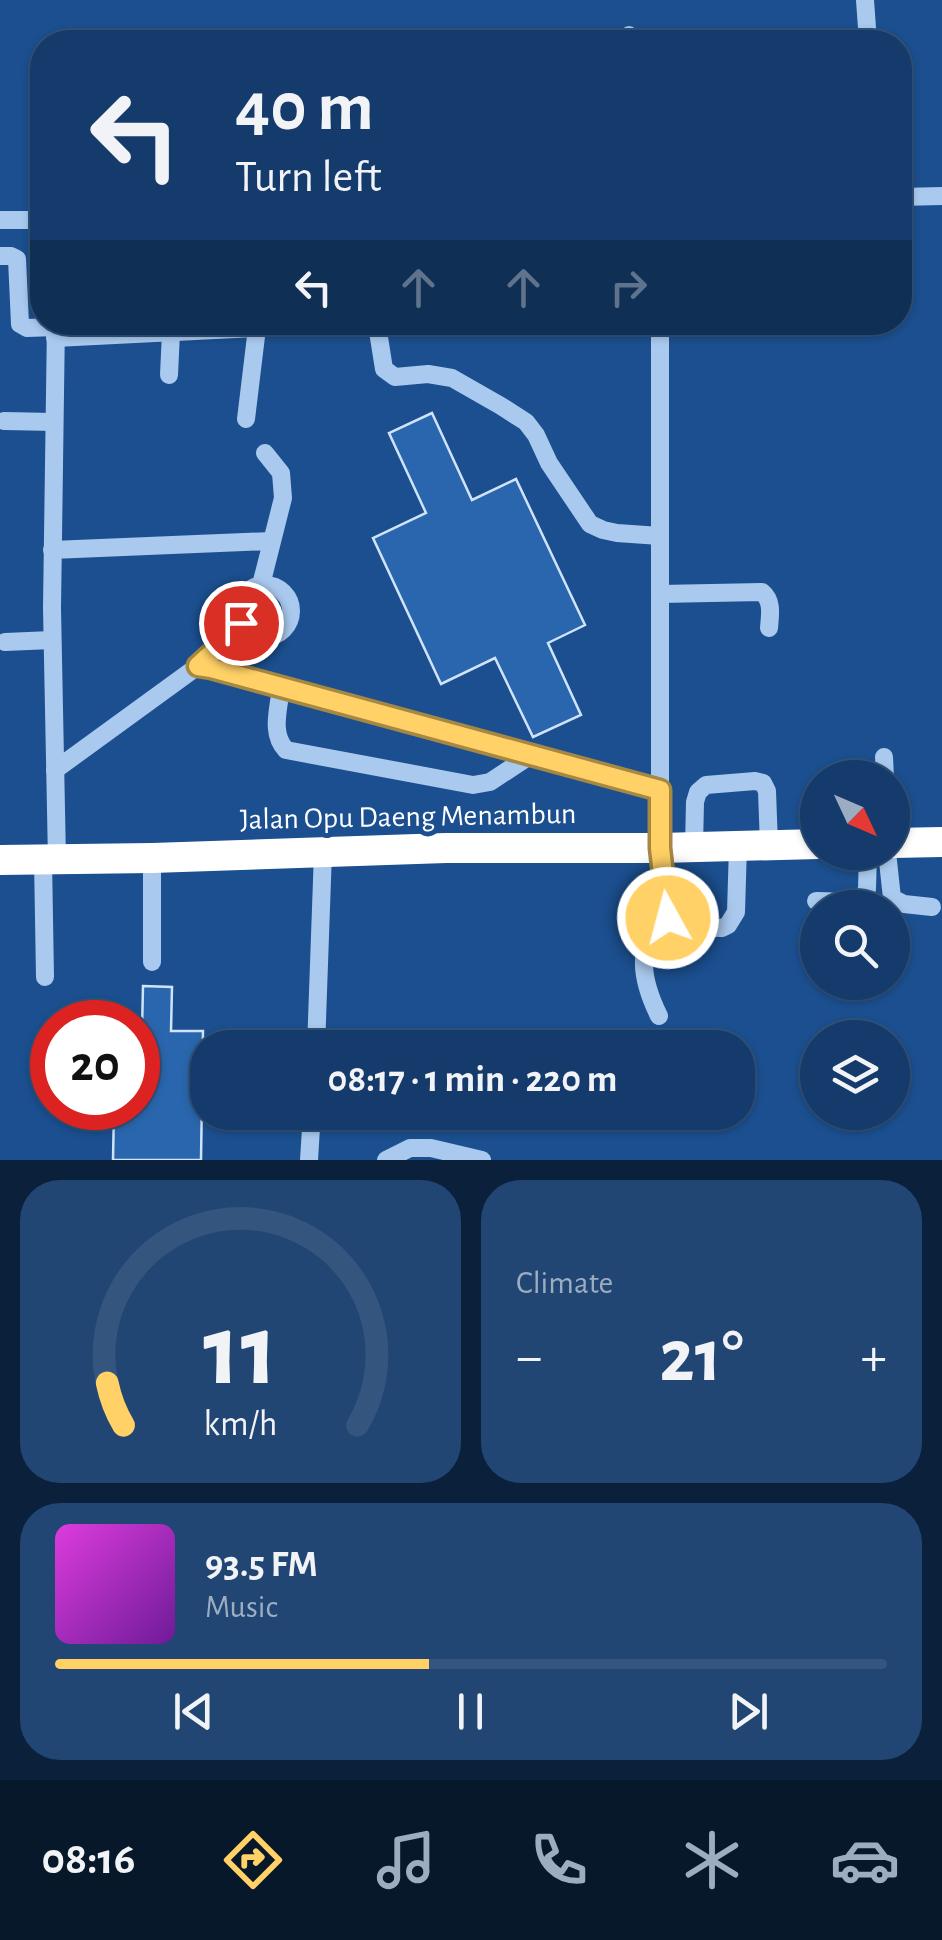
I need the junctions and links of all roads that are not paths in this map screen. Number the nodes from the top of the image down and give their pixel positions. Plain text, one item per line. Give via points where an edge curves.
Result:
1 (864, 0) edge
2 (867, 30) edge
3 (942, 196) edge
4 (912, 197) edge
5 (0, 220) edge
6 (30, 220) edge
7 (0, 256) edge
8 (30, 328) edge
9 (56, 335) edge
10 (170, 335) edge
11 (255, 335) edge
12 (378, 335) edge
13 (660, 335) edge
14 (169, 375) dead end
15 (246, 419) dead end
16 (4, 420) dead end
17 (54, 422) junction
18 (265, 453) dead end
19 (660, 536) junction
20 (271, 541) junction
21 (52, 550) junction
22 (261, 585) junction
23 (660, 594) junction
24 (243, 625) junction
25 (769, 628) dead end
26 (52, 640) junction
27 (5, 642) dead end
28 (198, 666) junction
29 (281, 688) junction
30 (531, 755) junction
31 (884, 757) dead end
32 (884, 760) edge
33 (55, 770) junction
34 (660, 790) junction
35 (942, 842) edge
36 (910, 843) edge
37 (770, 844) junction
38 (800, 844) edge
39 (738, 846) junction
40 (694, 847) junction
41 (660, 848) junction
42 (323, 852) junction
43 (152, 858) junction
44 (0, 860) edge
45 (50, 860) junction
46 (889, 870) edge
47 (666, 902) junction
48 (932, 907) dead end
49 (152, 962) dead end
50 (44, 978) dead end
51 (658, 1016) dead end
52 (317, 1030) edge
53 (311, 1130) edge
54 (309, 1160) edge
55 (386, 1160) edge
56 (482, 1160) edge

1 - 2 street
3 - 4 street
5 - 6 street
7 - 8 street via 17,259 20,324
9 - 17 street
10 - 14 street
11 - 15 street
12 - 19 street via 384,368 394,377 452,378 526,422 590,524
13 - 19 street
16 - 17 street
17 - 21 street
18 - 20 street via 283,485
19 - 23 street
20 - 21 street
20 - 22 street
21 - 26 street
22 - 24 street via 244,594 238,608
22 - 24 street via 284,592 290,621 266,637
23 - 25 street via 762,592 770,605
23 - 34 street
24 - 28 street
26 - 27 street
26 - 33 street
28 - 29 street
28 - 33 street
29 - 30 street
29 - 30 street via 276,735 286,750 472,786
30 - 34 street
31 - 32 street
33 - 45 street
34 - 41 street
35 - 36 highway
37 - 38 highway, Jalan Opu Daeng Menambun
37 - 39 highway, Jalan Opu Daeng Menambun
37 - 40 street via 767,791 754,780 706,785 698,792
39 - 40 highway, Jalan Opu Daeng Menambun
39 - 47 street via 736,912 728,924 678,926 668,918
40 - 41 highway, Jalan Opu Daeng Menambun
41 - 42 highway, Jalan Opu Daeng Menambun
41 - 47 street
42 - 43 highway, Jalan Opu Daeng Menambun
42 - 52 street
43 - 45 highway, Jalan Opu Daeng Menambun
43 - 49 street
44 - 45 highway, Jalan Opu Daeng Menambun
45 - 50 street
46 - 48 street via 892,898
47 - 51 street via 651,928 642,968
53 - 54 street
55 - 56 street via 410,1148 430,1148

